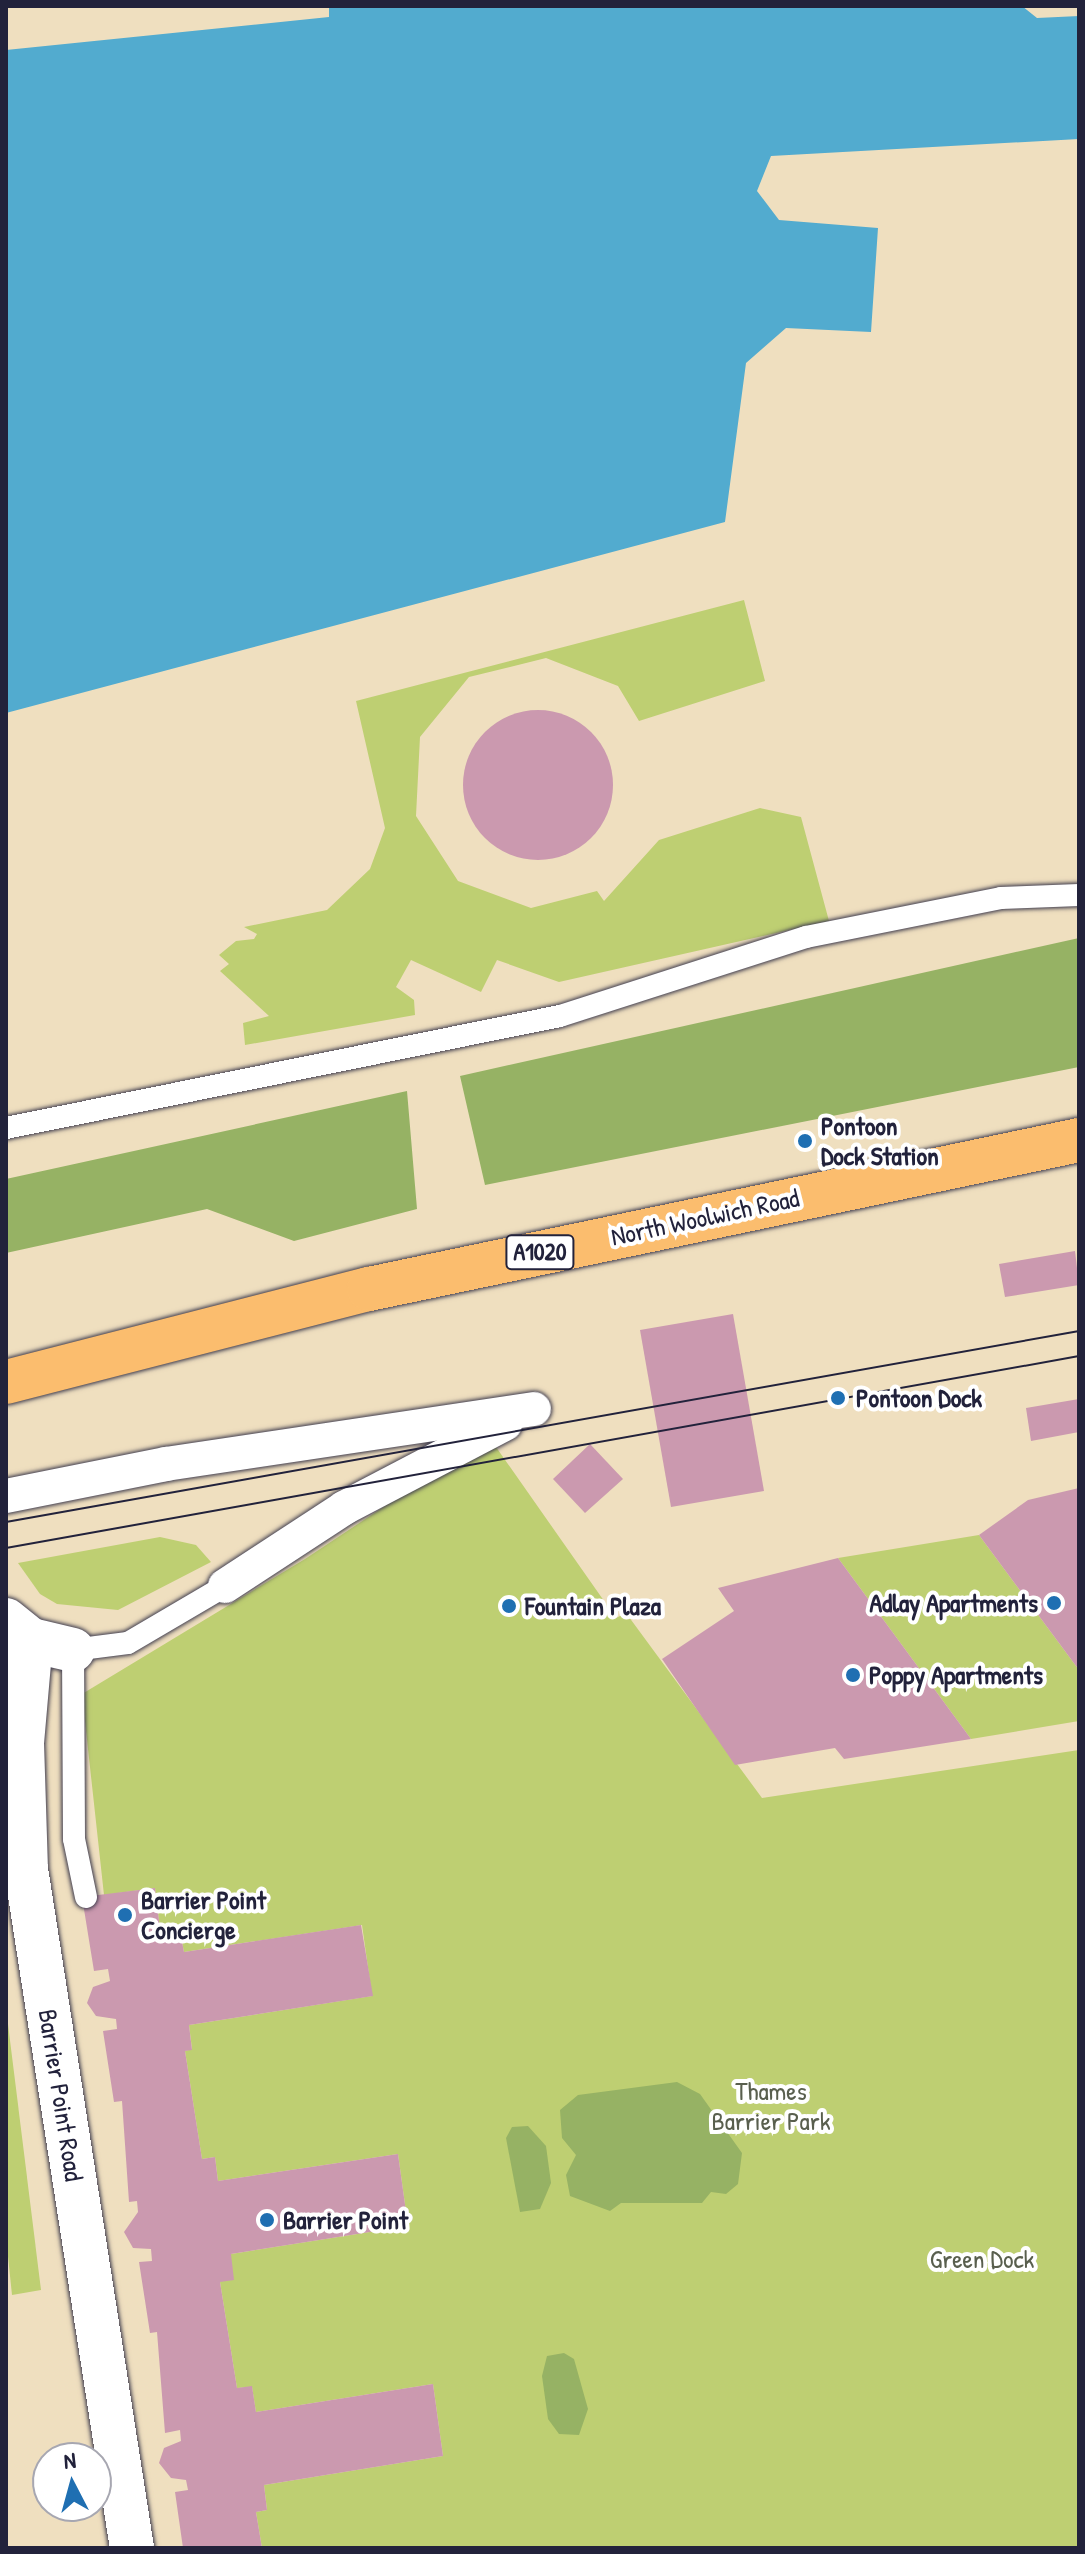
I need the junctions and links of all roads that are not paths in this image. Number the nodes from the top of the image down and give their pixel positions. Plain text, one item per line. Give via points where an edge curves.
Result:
1 (1079, 895) edge
2 (6, 1128) edge
3 (1079, 1140) edge
4 (6, 1382) edge
5 (6, 1496) edge
6 (225, 1586) joint
7 (37, 1637) edge
8 (86, 1897) dead end
9 (132, 2548) edge

1 - 2 lane via 1001,898 806,937 560,1016
3 - 4 main road, North Woolwich Road / A1020 via 369,1289
5 - 6 street via 166,1464 534,1409 344,1508
6 - 7 lane via 128,1643
7 - 8 lane
7 - 9 street, Barrier Point Road via 22,1743 26,1869

